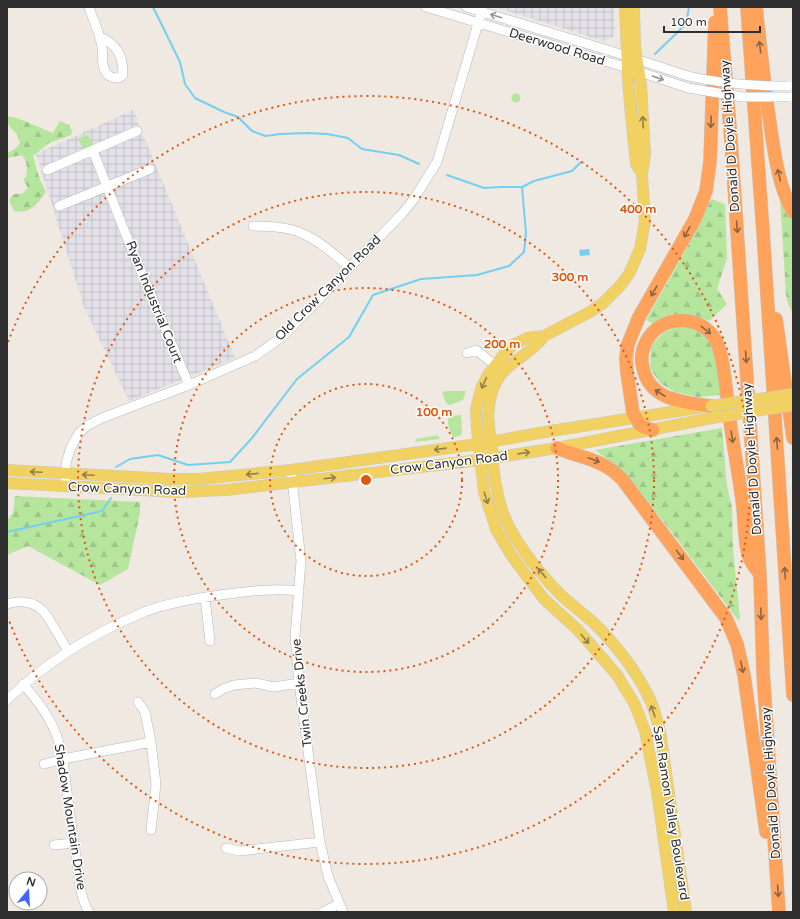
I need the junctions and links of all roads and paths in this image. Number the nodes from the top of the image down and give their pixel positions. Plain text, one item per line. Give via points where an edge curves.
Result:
1 (89, 7) edge
2 (426, 7) edge
3 (466, 7) edge
4 (625, 7) edge
5 (634, 7) edge
6 (719, 7) edge
7 (746, 7) edge
8 (756, 7) edge
9 (482, 9) edge
10 (478, 23) junction
11 (99, 36) dead end
12 (632, 58) junction
13 (633, 70) junction
14 (791, 86) edge
15 (791, 97) edge
16 (632, 126) junction
17 (137, 131) dead end
18 (94, 151) junction
19 (645, 155) junction
20 (150, 169) dead end
21 (47, 170) dead end
22 (642, 174) junction
23 (107, 186) junction
24 (59, 206) dead end
25 (793, 212) edge
26 (253, 226) dead end
27 (763, 232) junction
28 (349, 267) junction
29 (544, 336) junction
30 (467, 353) dead end
31 (495, 364) junction
32 (189, 385) junction
33 (793, 394) edge
34 (793, 406) edge
35 (711, 412) junction
36 (635, 417) junction
37 (653, 430) junction
38 (793, 438) edge
39 (491, 442) junction
40 (478, 444) junction
41 (556, 448) junction
42 (492, 458) junction
43 (480, 460) junction
44 (7, 470) edge
45 (291, 470) junction
46 (66, 474) junction
47 (292, 482) junction
48 (7, 483) edge
49 (65, 486) junction
50 (760, 575) junction
51 (300, 591) junction
52 (205, 598) junction
53 (7, 604) edge
54 (210, 641) dead end
55 (68, 652) junction
56 (299, 683) junction
57 (23, 684) junction
58 (215, 694) dead end
59 (793, 695) edge
60 (7, 700) edge
61 (138, 702) dead end
62 (151, 742) junction
63 (63, 759) junction
64 (44, 764) dead end
65 (151, 830) dead end
66 (320, 842) junction
67 (74, 843) junction
68 (54, 845) dead end
69 (226, 848) dead end
70 (777, 870) junction
71 (341, 908) edge
72 (89, 912) edge
73 (323, 912) edge
74 (674, 912) edge
75 (686, 912) edge
76 (780, 912) edge

1 - 11 street
2 - 10 street, Deerwood Road
3 - 9 street, Deerwood Road
4 - 12 main road, San Ramon Valley Boulevard
5 - 12 main road, San Ramon Valley Boulevard
6 -> 36 highway via 714,27 706,191 695,219 639,317 628,344 627,373
6 -> 50 highway, Donald D Doyle Highway via 731,140
7 - 27 highway, Donald D Doyle Highway
25 -> 8 highway via 782,186 776,161
9 - 10 street, Old Crow Canyon Road
12 -> 9 street, Deerwood Road
10 - 13 street, Deerwood Road
10 - 28 street, Old Crow Canyon Road via 437,162 414,199
12 - 13 main road, San Ramon Valley Boulevard
12 - 14 street, Deerwood Road, bridge via 688,76 724,83
13 -> 15 street, Deerwood Road, bridge via 688,88 743,96
13 - 16 main road, San Ramon Valley Boulevard
19 -> 13 main road, San Ramon Valley Boulevard
16 - 19 main road via 637,135 640,155
16 - 22 main road, San Ramon Valley Boulevard via 636,164
17 - 18 street
18 - 21 street
18 - 23 street, Ryan Industrial Court
19 - 22 main road, San Ramon Valley Boulevard
20 - 23 street
22 - 29 main road, San Ramon Valley Boulevard via 645,211 643,235 629,274 602,304
23 - 24 street
23 - 32 street, Ryan Industrial Court
26 - 28 street via 266,225 301,233 331,251
27 - 38 highway via 771,255 775,306
59 -> 27 highway, Donald D Doyle Highway
28 - 32 street, Old Crow Canyon Road via 283,336 255,356
29 - 31 main road, San Ramon Valley Boulevard via 527,338 513,345
29 - 39 main road, San Ramon Valley Boulevard via 538,345 510,364 494,387 487,419
30 - 31 street via 476,350
31 -> 40 main road, San Ramon Valley Boulevard via 478,399
32 - 46 street, Old Crow Canyon Road via 88,425 79,433 71,447 66,463
33 - 35 main road, Crow Canyon Road, bridge
34 - 35 main road, Crow Canyon Road, bridge
35 - 36 main road, Crow Canyon Road
35 - 37 main road, Crow Canyon Road
35 -> 50 highway via 669,398 650,384 641,363 642,352 652,333 662,325 673,321 695,322 712,335 718,344 748,556
36 - 37 highway via 640,425
36 - 39 main road, Crow Canyon Road
37 - 41 main road, Crow Canyon Road
39 - 40 main road, Crow Canyon Road
39 - 42 main road, San Ramon Valley Boulevard
40 - 43 main road, San Ramon Valley Boulevard
40 -> 45 main road, Crow Canyon Road
42 -> 41 main road, Crow Canyon Road
41 -> 70 highway via 604,464 614,470 726,618 737,644 741,663 768,850
42 - 43 main road, Crow Canyon Road
75 -> 42 main road, San Ramon Valley Boulevard via 660,731 651,703 631,668 613,644 556,590 522,549 502,510
47 -> 43 main road, Crow Canyon Road
43 -> 74 main road, San Ramon Valley Boulevard via 484,492 496,529 511,555 544,600 578,630 617,675 634,703 645,731 657,792
46 -> 44 main road, Crow Canyon Road
45 -> 46 main road, Crow Canyon Road via 199,479
45 - 47 street, Twin Creeks Drive
46 - 49 street, Old Crow Canyon Road
47 - 49 main road, Crow Canyon Road via 226,490 179,492
47 - 51 street, Twin Creeks Drive via 301,561
48 - 49 main road, Crow Canyon Road
50 -> 70 highway, Donald D Doyle Highway via 763,671
51 - 52 street via 270,589
51 - 56 street, Twin Creeks Drive via 295,637
52 - 54 street
52 - 55 street via 145,612
53 - 55 street via 29,603 42,610
55 - 57 street
56 - 58 street via 274,687 256,683 234,685
56 - 66 street, Twin Creeks Drive
57 - 60 street
57 - 63 street, Shadow Mountain Drive via 39,702 51,722
61 - 62 street via 145,712
62 - 63 street
62 - 65 street via 156,784
63 - 64 street
63 - 67 street, Shadow Mountain Drive
66 - 69 street via 239,851
66 - 71 street, Twin Creeks Drive via 328,876
67 - 68 street
67 - 72 street, Shadow Mountain Drive via 81,887
70 -> 76 highway, Donald D Doyle Highway
71 - 73 street

